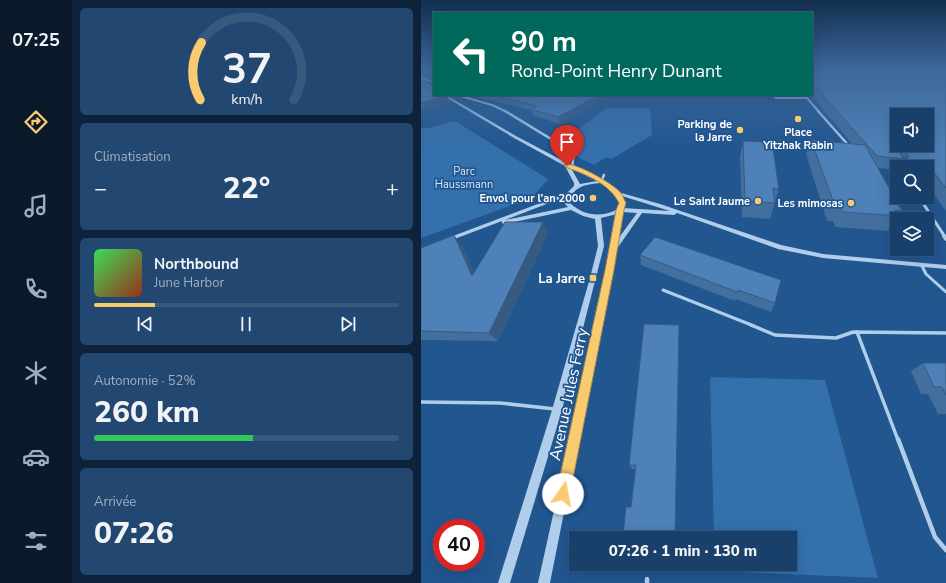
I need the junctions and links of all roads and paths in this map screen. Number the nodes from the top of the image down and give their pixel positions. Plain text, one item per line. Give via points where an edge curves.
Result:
1 (446, 96) edge
2 (460, 96) edge
3 (774, 96) edge
4 (851, 149) edge
5 (570, 166) junction
6 (604, 175) dead end
7 (601, 182) junction
8 (577, 187) junction
9 (617, 193) junction
10 (568, 194) junction
11 (924, 204) edge
12 (571, 208) junction
13 (620, 210) junction
14 (641, 211) junction
15 (680, 214) junction
16 (598, 217) junction
17 (480, 228) junction
18 (946, 239) edge
19 (443, 242) edge
20 (613, 250) junction
21 (922, 266) junction
22 (946, 268) edge
23 (663, 290) dead end
24 (946, 292) edge
25 (857, 332) junction
26 (946, 333) edge
27 (421, 402) edge
28 (557, 410) junction
29 (946, 550) edge
30 (504, 583) edge
31 (544, 583) edge

1 - 5 street
2 - 5 street via 492,105 574,153
3 - 4 street via 807,98
5 - 7 street via 591,174
5 - 8 street
6 - 7 lane
7 - 8 street
7 - 9 street
8 - 10 street
9 - 13 street via 623,203
9 - 15 street
10 - 12 street via 567,203
10 - 17 street
11 - 18 street
12 - 16 street via 581,214
12 - 17 street
13 - 14 street
13 - 16 street
13 - 20 street, Avenue Jules Ferry
14 - 15 street
14 - 20 street
15 - 21 street via 780,247 823,256
16 - 28 street, Avenue Jules Ferry via 601,246
17 - 19 street
20 - 31 street, Avenue Jules Ferry
21 - 22 street
21 - 24 lane via 926,274
23 - 25 lane via 775,335 836,338
25 - 26 lane
25 - 29 lane via 935,537
27 - 28 lane via 499,403
28 - 30 street, Avenue Jules Ferry

